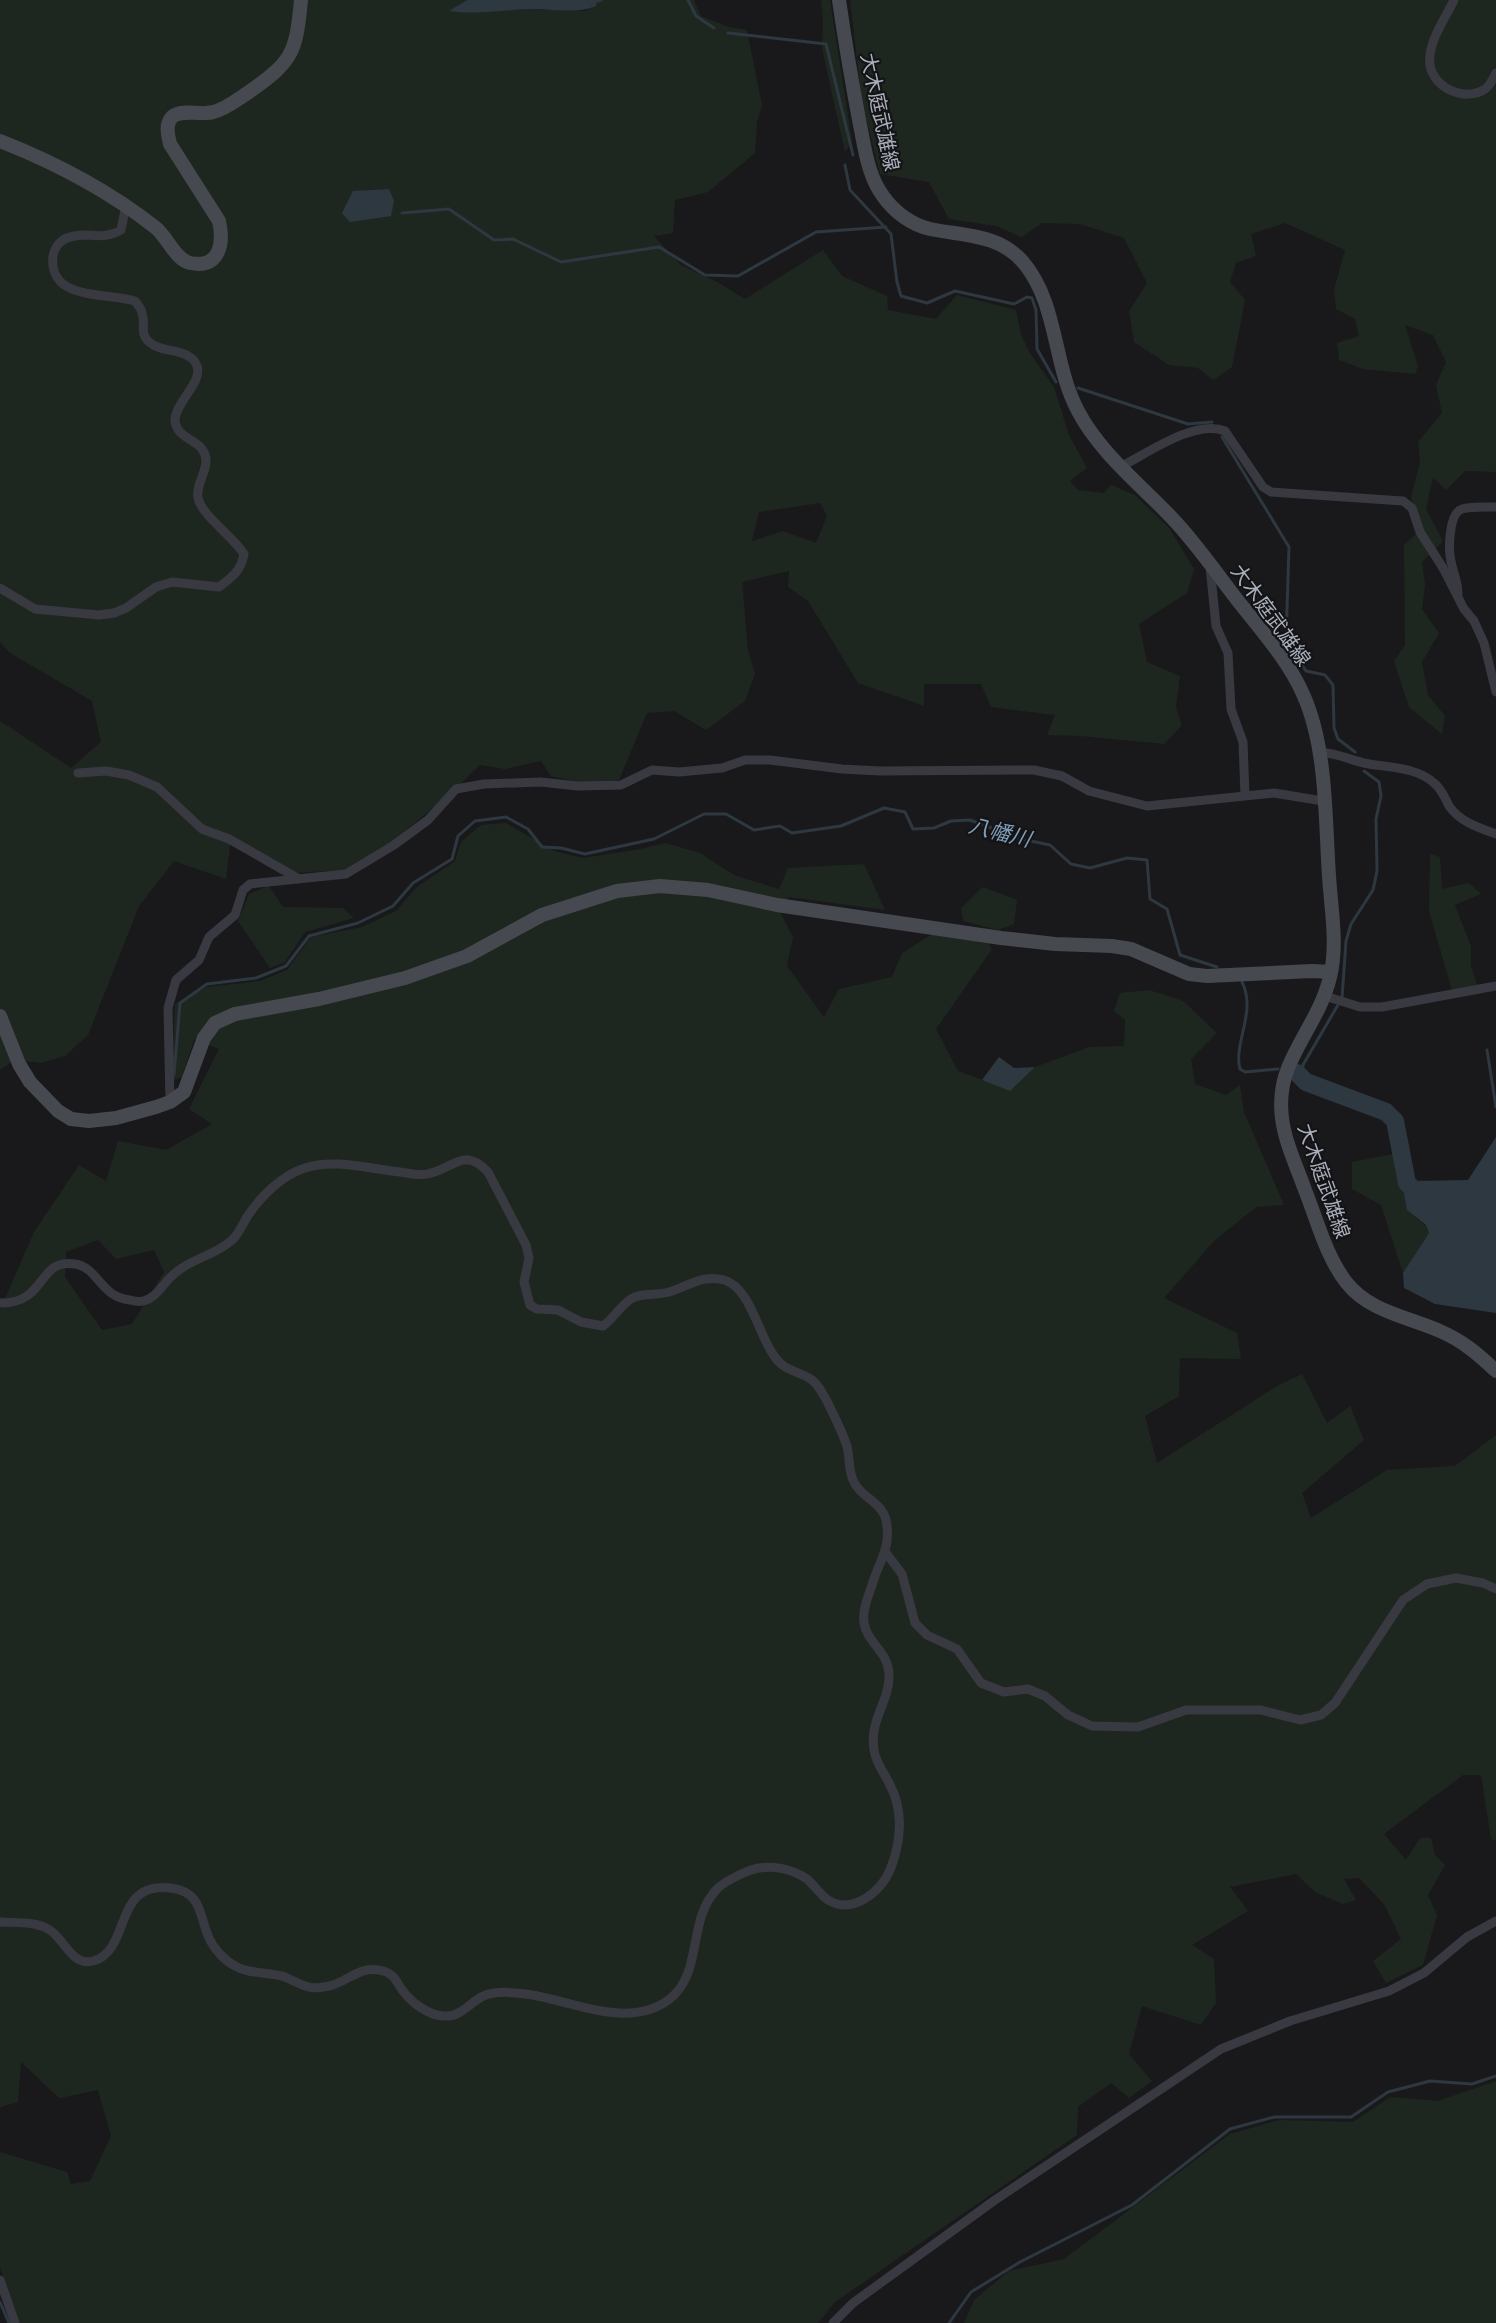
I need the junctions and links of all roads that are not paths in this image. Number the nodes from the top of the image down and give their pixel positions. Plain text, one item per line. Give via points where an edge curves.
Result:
1 (301, 0) edge
2 (840, 0) edge
3 (1454, 0) edge
4 (1496, 74) edge
5 (0, 141) edge
6 (126, 205) junction
7 (1122, 466) junction
8 (1496, 507) edge
9 (1210, 564) junction
10 (0, 588) edge
11 (1458, 596) junction
12 (1496, 692) edge
13 (1319, 752) junction
14 (78, 773) dead end
15 (1245, 795) junction
16 (1323, 801) junction
17 (1496, 834) edge
18 (299, 879) junction
19 (1331, 972) junction
20 (1496, 986) edge
21 (1334, 1000) junction
22 (0, 1016) edge
23 (170, 1102) junction
24 (0, 1303) edge
25 (1496, 1371) edge
26 (886, 1553) junction
27 (1496, 1589) edge
28 (1496, 1921) edge
29 (0, 1922) edge
30 (0, 2280) edge
31 (15, 2323) edge
32 (833, 2323) edge

1 - 6 main road via 298,36 276,74 213,112 183,113 169,121 170,144 219,221 221,249 215,258 189,263 179,257 159,230
2 - 7 main road, 大木庭武雄線 via 867,159 884,199 903,217 923,228 986,238 1021,259 1034,277 1045,305 1077,410 1096,440
3 - 4 street via 1432,47 1430,65 1435,77 1456,93 1472,94 1486,88
5 - 6 main road via 74,174
6 - 10 street via 121,230 110,236 68,237 58,244 52,257 55,275 64,285 86,294 135,301 142,312 142,333 149,342 188,356 196,363 198,376 175,420 182,435 202,449 207,460 198,498 237,542 244,554 242,565 219,587 172,582 156,587 126,608 99,615 35,609
7 - 9 main road, 大木庭武雄線 via 1177,522
7 - 11 street via 1189,431 1225,431 1263,488 1271,492 1403,501 1412,508 1419,532
8 - 11 street via 1463,509 1452,519 1450,560
9 - 13 main road, 大木庭武雄線 via 1301,689 1313,718
9 - 15 street via 1216,626 1228,653 1231,709 1244,742
11 - 12 street via 1484,643
13 - 16 main road, 大木庭武雄線
13 - 17 street via 1428,778 1437,784 1460,817
14 - 18 street via 106,771 129,775 157,787 202,829 229,839
15 - 16 street via 1274,793
15 - 18 street via 1147,806 1089,791 1062,776 1034,770 880,771 745,760 722,768 652,770 621,785 540,782 456,789 428,820 346,874
16 - 19 main road, 大木庭武雄線 via 1333,938
18 - 23 street via 250,884 243,890 235,915 209,937 199,960 177,980 168,1008
19 - 21 main road, 大木庭武雄線
19 - 23 main road via 1189,974 1131,949 1113,946 1055,945 1001,938 777,905 708,890 660,886 617,891 542,915 467,956 405,978 234,1014 215,1023 204,1038 184,1092
20 - 21 street via 1382,1007 1359,1007
21 - 25 main road, 大木庭武雄線 via 1287,1070 1282,1092 1282,1118 1288,1143 1329,1253 1346,1282 1362,1299 1388,1313 1447,1334 1474,1350
22 - 23 main road via 30,1082 70,1119 116,1118
24 - 26 street via 26,1298 58,1264 76,1264 87,1269 109,1293 142,1302 154,1296 186,1265 221,1250 235,1238 264,1196 302,1168 327,1163 428,1174 458,1161 471,1160 488,1172 526,1245 529,1258 524,1282 530,1305 537,1309 558,1310 581,1322 603,1326 638,1295 666,1293 700,1279 718,1278 734,1283 772,1355 786,1370 815,1382 824,1396 846,1442 851,1478 882,1511 887,1522
26 - 27 street via 902,1574 915,1623 927,1635 957,1649 981,1683 1004,1692 1028,1689 1045,1696 1068,1716 1092,1726 1138,1727 1186,1710 1261,1710 1300,1720 1321,1715 1335,1703 1403,1600 1427,1584 1456,1578
26 - 29 street via 875,1575 863,1621 887,1663 890,1679 873,1732 879,1768 898,1806 900,1826 888,1874 880,1887 853,1904 827,1899 808,1880 788,1869 752,1870 719,1887 703,1917 688,1972 678,1992 665,2004 640,2012 614,2013 539,1995 496,1992 480,1995 457,2015 446,2016 418,2006 386,1971 357,1972 337,1984 308,1987 288,1978 236,1967 220,1955 210,1942 198,1904 177,1888 147,1890 136,1896 115,1941 105,1954 87,1963 77,1959 47,1928
28 - 32 street via 1467,1937 1424,1973 1389,1991 1290,2021 1221,2049 995,2200 853,2303
30 - 31 street

